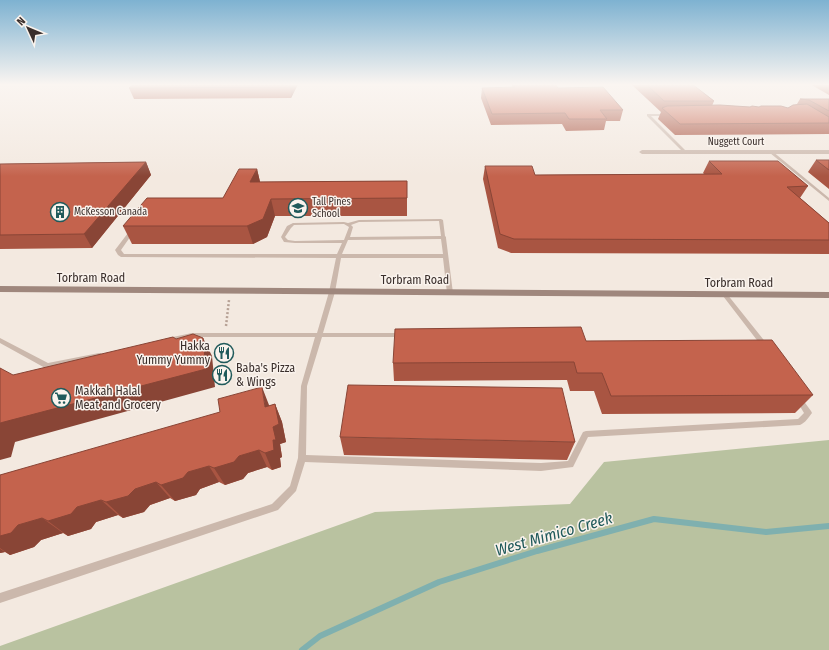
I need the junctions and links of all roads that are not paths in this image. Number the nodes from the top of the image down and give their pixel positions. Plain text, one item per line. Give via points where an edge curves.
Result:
1 (671, 115) edge
2 (642, 152) dead end
3 (685, 152) junction
4 (771, 152) junction
5 (829, 152) edge
6 (829, 200) edge
7 (348, 224) junction
8 (134, 228) edge
9 (444, 237) junction
10 (346, 240) junction
11 (446, 256) junction
12 (339, 257) junction
13 (0, 289) edge
14 (332, 292) junction
15 (450, 293) junction
16 (725, 294) junction
17 (829, 295) edge
18 (412, 335) edge
19 (319, 336) junction
20 (0, 340) edge
21 (162, 341) edge
22 (757, 346) edge
23 (765, 346) junction
24 (769, 352) edge
25 (110, 353) edge
26 (795, 393) edge
27 (302, 458) junction
28 (0, 598) edge

1 - 3 lane via 648,115
2 - 3 street, Nuggett Court
3 - 4 street, Nuggett Court
4 - 5 street, Nuggett Court
4 - 6 lane
7 - 9 lane via 359,221 441,220
7 - 10 lane via 351,227
7 - 10 lane via 293,224 283,237 294,242
8 - 12 lane via 118,250 123,256
9 - 10 lane
9 - 11 lane
10 - 12 lane
11 - 12 lane
11 - 15 lane
12 - 14 lane
13 - 14 main road, Torbram Road
14 - 15 main road, Torbram Road
14 - 19 lane
15 - 16 main road, Torbram Road
16 - 17 main road, Torbram Road
16 - 23 lane
18 - 19 lane
19 - 21 lane via 192,335
19 - 27 lane via 304,386
20 - 25 lane via 47,366
22 - 23 lane
23 - 24 lane
26 - 27 lane via 808,413 800,422 586,434 570,464 541,467
27 - 28 lane via 293,488 275,507

